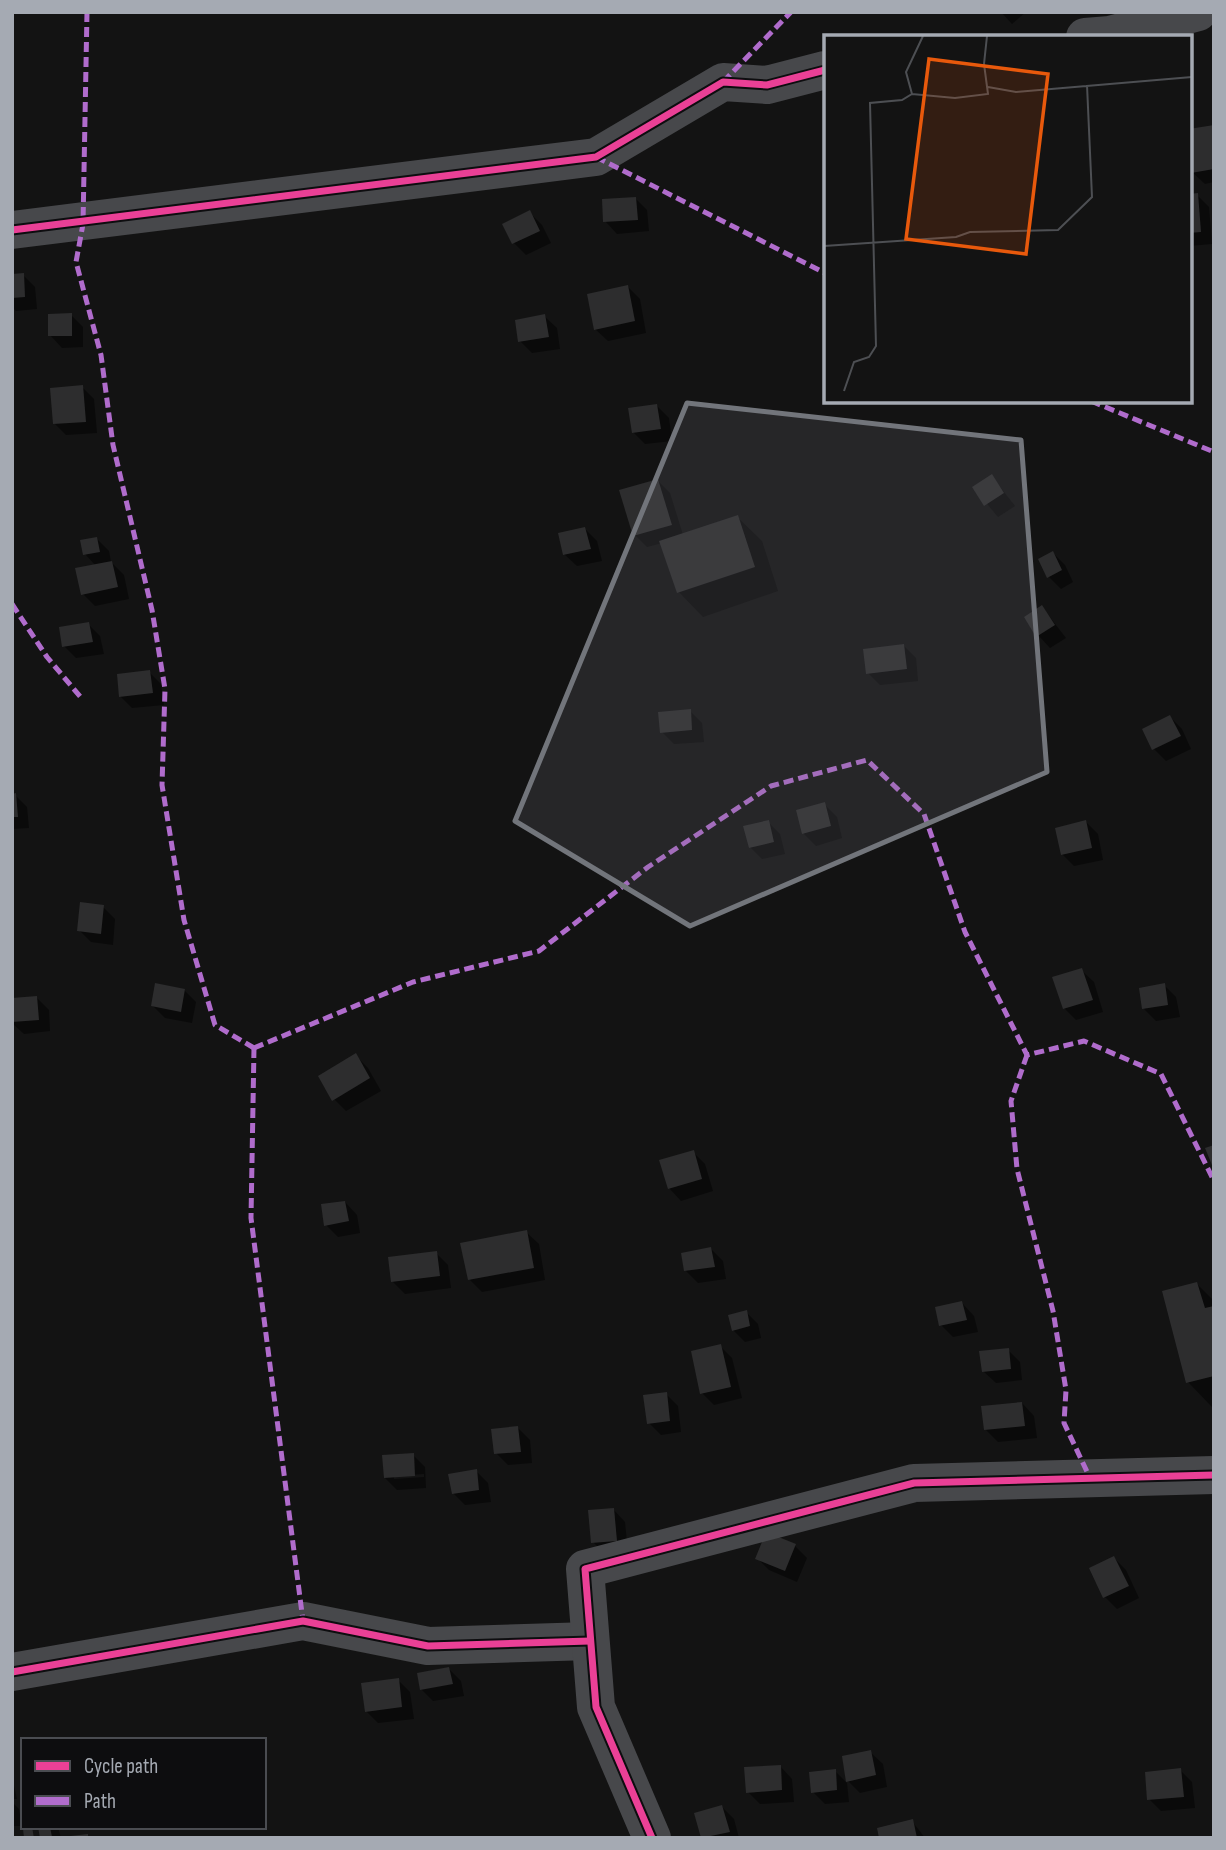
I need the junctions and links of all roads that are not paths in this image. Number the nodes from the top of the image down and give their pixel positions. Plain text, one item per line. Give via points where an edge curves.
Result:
1 (1198, 12) edge
2 (1110, 35) edge
3 (824, 70) edge
4 (12, 230) edge
5 (1214, 1475) edge
6 (590, 1640) junction
7 (12, 1672) edge
8 (652, 1838) edge

1 - 2 street
3 - 4 street via 767,85 723,82 596,157
5 - 6 street via 914,1483 598,1565 584,1569
6 - 7 street via 428,1646 303,1621
6 - 8 street via 596,1707

